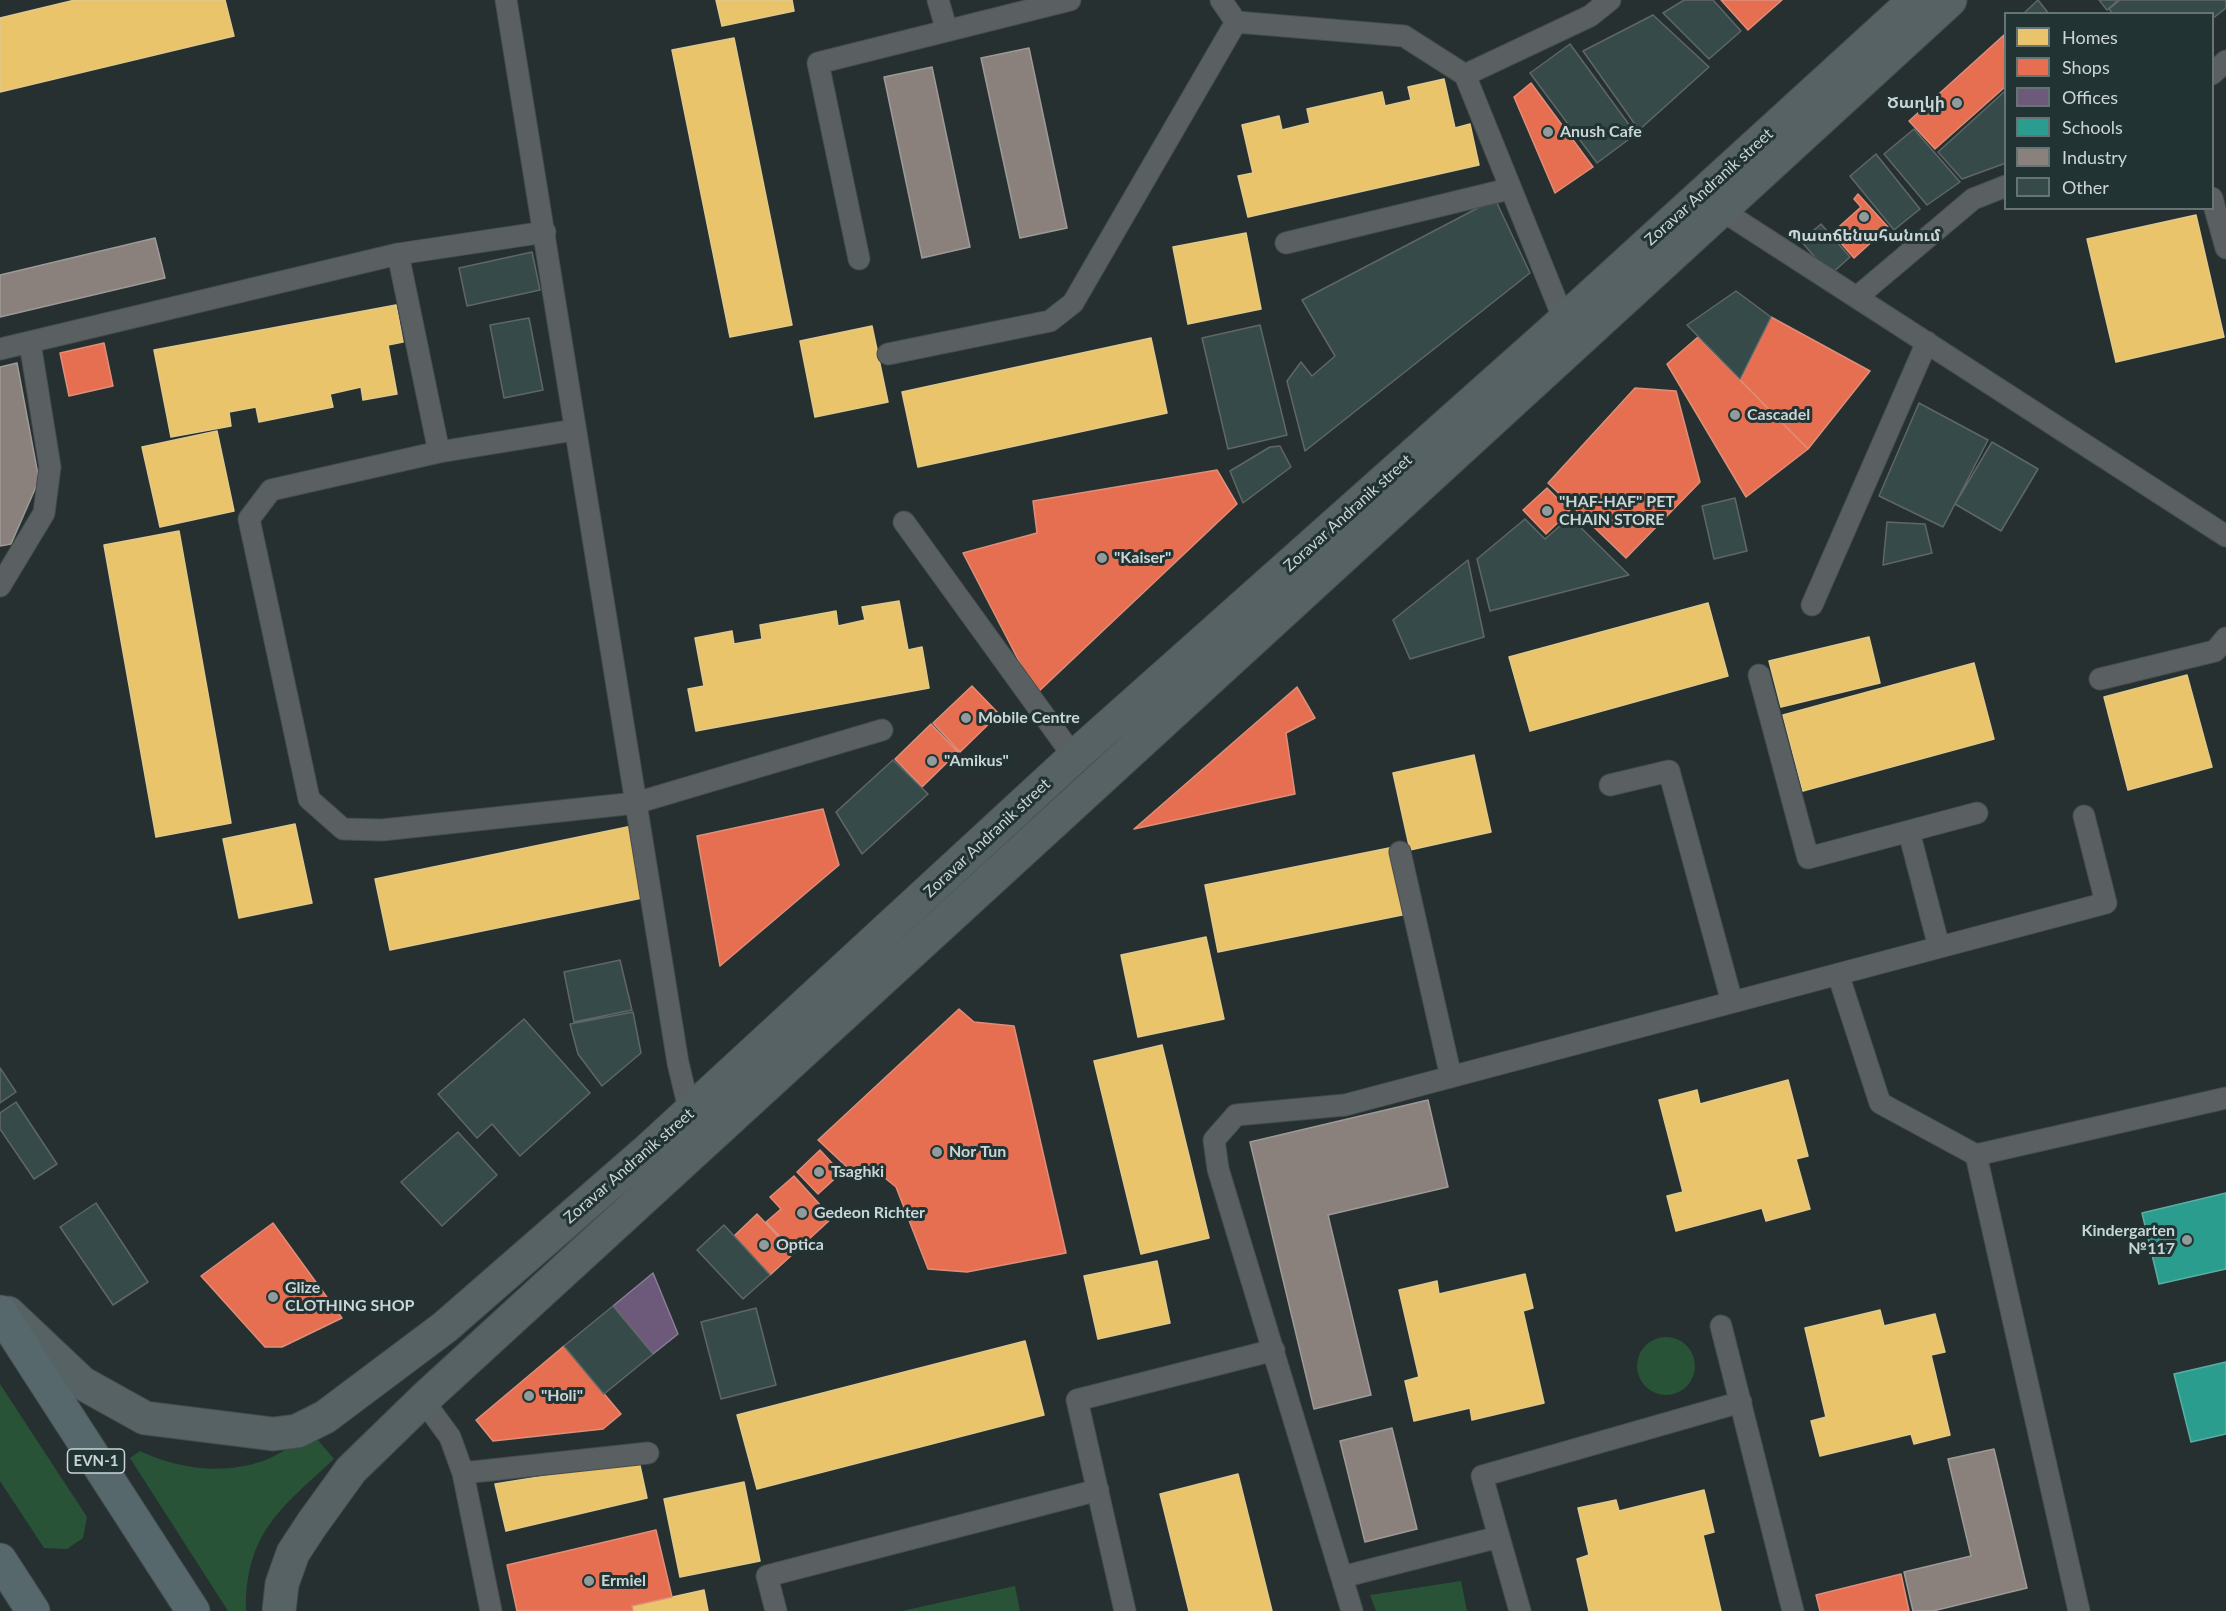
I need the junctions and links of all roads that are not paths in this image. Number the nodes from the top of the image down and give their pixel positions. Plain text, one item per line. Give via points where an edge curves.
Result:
1 (506, 0) edge
2 (938, 0) edge
3 (1070, 0) edge
4 (1221, 0) edge
5 (1610, 0) edge
6 (1915, 0) edge
7 (1950, 0) edge
8 (1236, 22) junction
9 (946, 31) junction
10 (2226, 61) edge
11 (2214, 72) edge
12 (1465, 75) junction
13 (2004, 187) edge
14 (1509, 189) junction
15 (1711, 203) junction
16 (2214, 205) edge
17 (545, 232) junction
18 (1286, 243) dead end
19 (2226, 248) edge
20 (398, 254) junction
21 (859, 260) dead end
22 (1857, 297) junction
23 (1564, 320) junction
24 (1927, 342) junction
25 (30, 343) junction
26 (0, 350) edge
27 (888, 354) dead end
28 (574, 430) junction
29 (439, 452) junction
30 (904, 522) dead end
31 (2226, 536) edge
32 (0, 586) edge
33 (1812, 605) dead end
34 (2226, 638) edge
35 (1759, 675) dead end
36 (2100, 679) dead end
37 (882, 730) dead end
38 (1074, 757) junction
39 (1610, 785) dead end
40 (636, 803) junction
41 (1977, 813) dead end
42 (2084, 816) dead end
43 (1909, 832) junction
44 (1400, 852) dead end
45 (1939, 947) junction
46 (1838, 974) junction
47 (1732, 1002) junction
48 (1451, 1077) junction
49 (2226, 1098) edge
50 (690, 1113) junction
51 (711, 1138) junction
52 (1976, 1155) junction
53 (0, 1306) edge
54 (0, 1312) edge
55 (1721, 1326) dead end
56 (1274, 1350) junction
57 (423, 1400) junction
58 (1741, 1402) junction
59 (648, 1453) dead end
60 (462, 1473) junction
61 (1098, 1490) junction
62 (1499, 1538) junction
63 (0, 1560) edge
64 (1342, 1577) junction
65 (33, 1611) edge
66 (193, 1611) edge
67 (279, 1611) edge
68 (491, 1611) edge
69 (776, 1611) edge
70 (1125, 1611) edge
71 (1352, 1611) edge
72 (1520, 1611) edge
73 (1793, 1611) edge
74 (2079, 1611) edge

1 - 17 lane
2 - 9 lane
3 - 9 lane
4 - 8 lane
5 - 12 lane via 1590,16
6 - 15 main road, Zoravar Andranik street
7 - 15 main road, Zoravar Andranik street
8 - 12 lane via 1404,36
8 - 27 lane via 1073,303 1050,321
9 - 21 lane via 818,63
10 - 11 lane
12 - 14 lane
13 - 22 lane via 1974,199
14 - 18 lane
14 - 23 lane
15 - 22 lane
15 - 23 main road, Zoravar Andranik street
15 - 51 main road, Zoravar Andranik street
16 - 19 lane
17 - 20 lane
17 - 28 lane
20 - 25 lane
20 - 29 lane
22 - 24 lane
23 - 38 main road, Zoravar Andranik street
24 - 31 lane
24 - 33 lane
25 - 26 lane
25 - 32 lane via 50,467 44,513
28 - 29 lane
28 - 40 lane
29 - 40 lane via 271,490 249,519 309,800 343,829 382,830
30 - 38 lane
34 - 36 lane via 2214,651
35 - 43 lane via 1808,858
37 - 40 lane
38 - 50 main road, Zoravar Andranik street
39 - 47 lane via 1669,771
40 - 50 lane via 678,1063
41 - 43 lane
42 - 45 lane via 2106,903
43 - 45 lane
44 - 48 lane
45 - 46 lane
46 - 47 lane
46 - 52 lane via 1880,1103
47 - 48 lane
48 - 56 lane via 1345,1106 1236,1115 1214,1140 1218,1169
49 - 52 lane
50 - 51 lane
50 - 53 main road, Zoravar Andranik street via 445,1327 325,1418 297,1431 273,1434 145,1418 82,1383
51 - 57 main road, Zoravar Andranik street
52 - 74 lane
54 - 66 highway, EVN-1
55 - 58 lane
56 - 61 lane via 1077,1400
56 - 64 lane
57 - 60 lane via 450,1437
57 - 67 main road, Zoravar Andranik street via 351,1470 292,1553
58 - 62 lane via 1482,1476
58 - 73 lane
59 - 60 lane
60 - 68 lane
61 - 69 lane via 768,1576
61 - 70 lane
62 - 64 lane
62 - 72 lane
63 - 65 highway
64 - 71 lane

